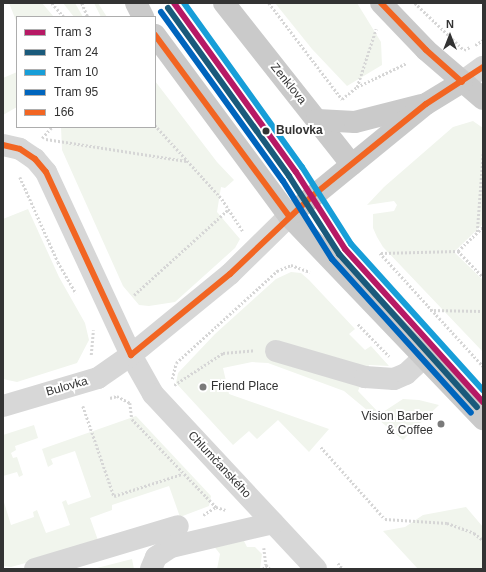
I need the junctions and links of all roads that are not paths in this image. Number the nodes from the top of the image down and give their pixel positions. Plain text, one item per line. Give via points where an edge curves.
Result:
1 (224, 3) edge
2 (381, 3) edge
3 (156, 36) edge
4 (483, 67) edge
5 (462, 82) junction
6 (483, 98) edge
7 (426, 104) junction
8 (317, 120) junction
9 (3, 145) edge
10 (348, 168) junction
11 (289, 216) junction
12 (276, 351) road end
13 (131, 355) junction
14 (424, 357) junction
15 (3, 406) edge
16 (483, 419) edge
17 (273, 523) junction
18 (178, 526) dead end
19 (35, 569) edge
20 (151, 569) edge
21 (316, 569) edge

1 - 8 main road, Zenklova
2 - 5 main road via 426,50
3 - 11 main road
4 - 5 street
5 - 6 main road
5 - 7 main road
7 - 8 main road via 355,122
7 - 10 main road
8 - 10 main road, Zenklova
9 - 13 street, Chlumčanského via 20,149 46,172
10 - 11 main road
11 - 13 street, Bulovka via 230,274
11 - 14 main road
12 - 14 street via 365,378 394,379 406,374
13 - 15 street, Bulovka via 98,378
13 - 17 street, Chlumčanského via 153,394
14 - 16 main road
17 - 20 street via 171,547 156,557
17 - 21 street, Chlumčanského
18 - 19 street

